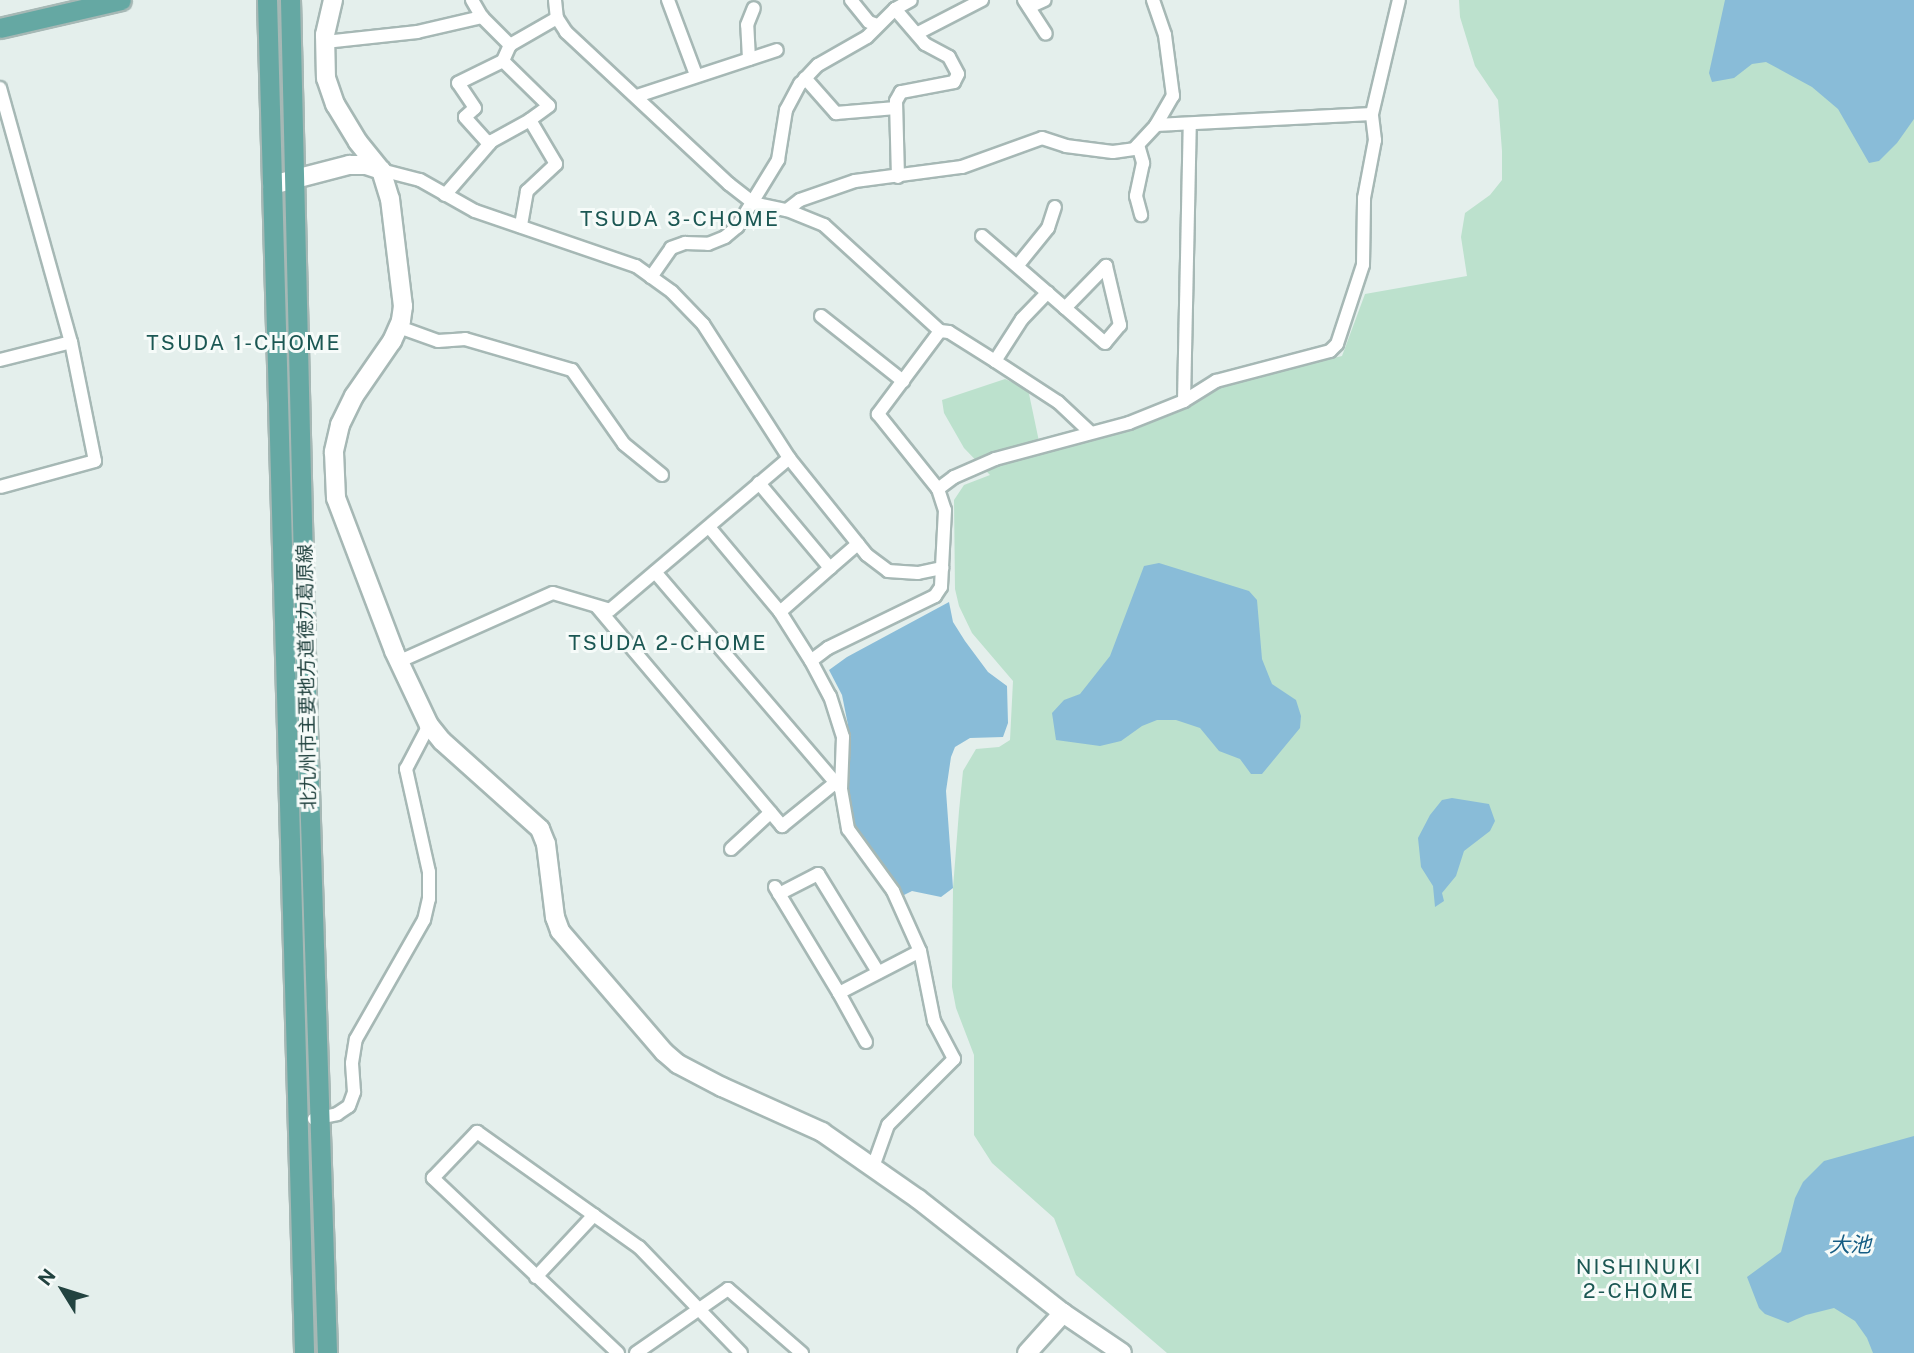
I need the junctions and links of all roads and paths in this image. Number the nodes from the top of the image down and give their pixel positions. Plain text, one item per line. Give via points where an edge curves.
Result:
1 (121, 0) edge
2 (267, 0) edge
3 (290, 0) edge
4 (333, 0) edge
5 (472, 0) edge
6 (555, 0) edge
7 (668, 0) edge
8 (851, 0) edge
9 (912, 0) edge
10 (982, 0) edge
11 (1045, 0) edge
12 (1153, 0) edge
13 (1399, 0) edge
14 (1027, 4) edge
15 (754, 8) dead end
16 (895, 9) junction
17 (482, 17) junction
18 (557, 18) junction
19 (877, 25) junction
20 (0, 28) edge
21 (918, 33) junction
22 (1046, 34) dead end
23 (326, 42) junction
24 (510, 45) junction
25 (777, 50) dead end
26 (749, 59) junction
27 (503, 61) junction
28 (696, 75) junction
29 (805, 78) junction
30 (0, 88) edge
31 (637, 96) junction
32 (896, 108) junction
33 (1372, 114) junction
34 (530, 120) junction
35 (1156, 125) junction
36 (1190, 125) junction
37 (489, 144) junction
38 (1138, 145) junction
39 (381, 170) junction
40 (898, 177) junction
41 (296, 178) junction
42 (272, 185) junction
43 (445, 195) junction
44 (753, 203) junction
45 (1055, 207) dead end
46 (787, 210) junction
47 (1140, 215) dead end
48 (521, 226) junction
49 (982, 236) dead end
50 (1018, 265) junction
51 (651, 277) junction
52 (1048, 292) junction
53 (1065, 308) junction
54 (821, 316) dead end
55 (399, 327) junction
56 (940, 331) junction
57 (71, 342) junction
58 (0, 360) edge
59 (995, 361) junction
60 (903, 381) junction
61 (1184, 401) junction
62 (1090, 432) junction
63 (789, 458) junction
64 (662, 475) dead end
65 (759, 483) junction
66 (0, 487) edge
67 (939, 489) junction
68 (709, 527) junction
69 (858, 544) junction
70 (830, 568) junction
71 (942, 568) junction
72 (655, 572) junction
73 (597, 606) junction
74 (780, 612) junction
75 (400, 661) junction
76 (811, 661) junction
77 (429, 725) junction
78 (838, 786) junction
79 (771, 813) junction
80 (731, 849) dead end
81 (920, 951) junction
82 (878, 972) junction
83 (839, 993) junction
84 (866, 1042) dead end
85 (319, 1118) junction
86 (297, 1124) junction
87 (873, 1167) junction
88 (594, 1214) junction
89 (536, 1277) junction
90 (695, 1309) junction
91 (1063, 1313) junction
92 (304, 1353) edge
93 (327, 1353) edge
94 (618, 1353) edge
95 (636, 1353) edge
96 (741, 1353) edge
97 (802, 1353) edge
98 (1027, 1353) edge
99 (1122, 1353) edge

1 - 20 main road
2 - 42 main road, 北九州市主要地方道徳力葛原線
3 - 41 main road, 北九州市主要地方道徳力葛原線
4 - 23 street
5 - 17 street
6 - 18 street
7 - 28 street
8 - 19 street
9 - 16 street
10 - 21 street
11 - 14 street
12 - 35 street via 1165,35 1173,96
13 - 33 street
14 - 22 street
15 - 26 street via 747,25
16 - 19 street
16 - 21 street
17 - 23 street via 417,32
17 - 24 street
18 - 24 street
18 - 31 street via 566,32
19 - 29 street via 867,37 817,65
21 - 32 street via 925,44 949,57 958,74 954,82 901,92
23 - 39 street via 326,78 335,104
24 - 27 street
25 - 26 street
26 - 28 street
27 - 34 street via 550,106
27 - 37 street via 458,83 475,108 465,117
28 - 31 street
29 - 32 street via 836,113
29 - 44 street via 786,110 778,160
30 - 57 street
31 - 44 street
32 - 40 street
33 - 36 street
33 - 61 street via 1375,140 1364,198 1363,265 1337,344 1305,359 1216,381
34 - 37 street
34 - 48 street via 556,164 527,191
35 - 36 street
35 - 38 street
36 - 61 street
37 - 43 street
38 - 40 street via 1113,152 1042,138 962,167
38 - 47 street via 1143,163 1136,196
39 - 41 street via 349,165
39 - 43 street via 419,180
39 - 55 street via 390,198 403,306
40 - 46 street via 855,181 800,200
41 - 42 street
41 - 85 main road, 北九州市主要地方道徳力葛原線
42 - 86 main road, 北九州市主要地方道徳力葛原線
43 - 48 street
44 - 46 street
44 - 51 street via 725,237 671,248
45 - 50 street via 1048,228
46 - 56 street via 824,225
48 - 51 street via 636,265
49 - 50 street
50 - 52 street
51 - 63 street via 703,324
52 - 53 street
52 - 59 street via 1022,319
53 - 53 street via 1073,300 1106,266 1119,325 1105,343
54 - 60 street
55 - 64 street via 438,341 464,339 572,370 624,444
55 - 75 street via 345,412 334,452 334,478 344,526
56 - 59 street
56 - 60 street
57 - 58 street
57 - 66 street via 95,461
59 - 62 street via 1058,402
60 - 67 street via 878,414
61 - 62 street via 1129,423
62 - 67 street via 995,459
63 - 65 street
63 - 69 street
65 - 68 street
65 - 70 street
67 - 71 street via 945,510
68 - 72 street
68 - 74 street
69 - 70 street
69 - 71 street via 888,571 918,573
70 - 74 street
71 - 76 street via 941,587 935,596 828,648
72 - 73 street via 610,610
72 - 78 street
73 - 75 street via 553,593
73 - 79 street
74 - 76 street
75 - 77 street
76 - 78 street via 831,696 843,737
77 - 85 street via 406,769 429,872 424,920 356,1039 354,1092 349,1106
77 - 87 street via 540,829 547,844 560,931 664,1052 722,1087 822,1132
78 - 79 street via 782,826
78 - 81 street via 848,829 893,891
79 - 80 street
81 - 82 street
81 - 87 street via 934,1021 954,1059 888,1125
82 - 83 street
82 - 83 street via 818,874 777,890
83 - 84 street
85 - 86 street
85 - 93 main road, 北九州市主要地方道徳力葛原線
86 - 92 main road, 北九州市主要地方道徳力葛原線
87 - 91 street
88 - 89 street
88 - 89 street via 477,1132 433,1178
88 - 90 street via 639,1247
89 - 94 street
90 - 95 street
90 - 96 street
90 - 97 street via 728,1289
91 - 98 street
91 - 99 street

